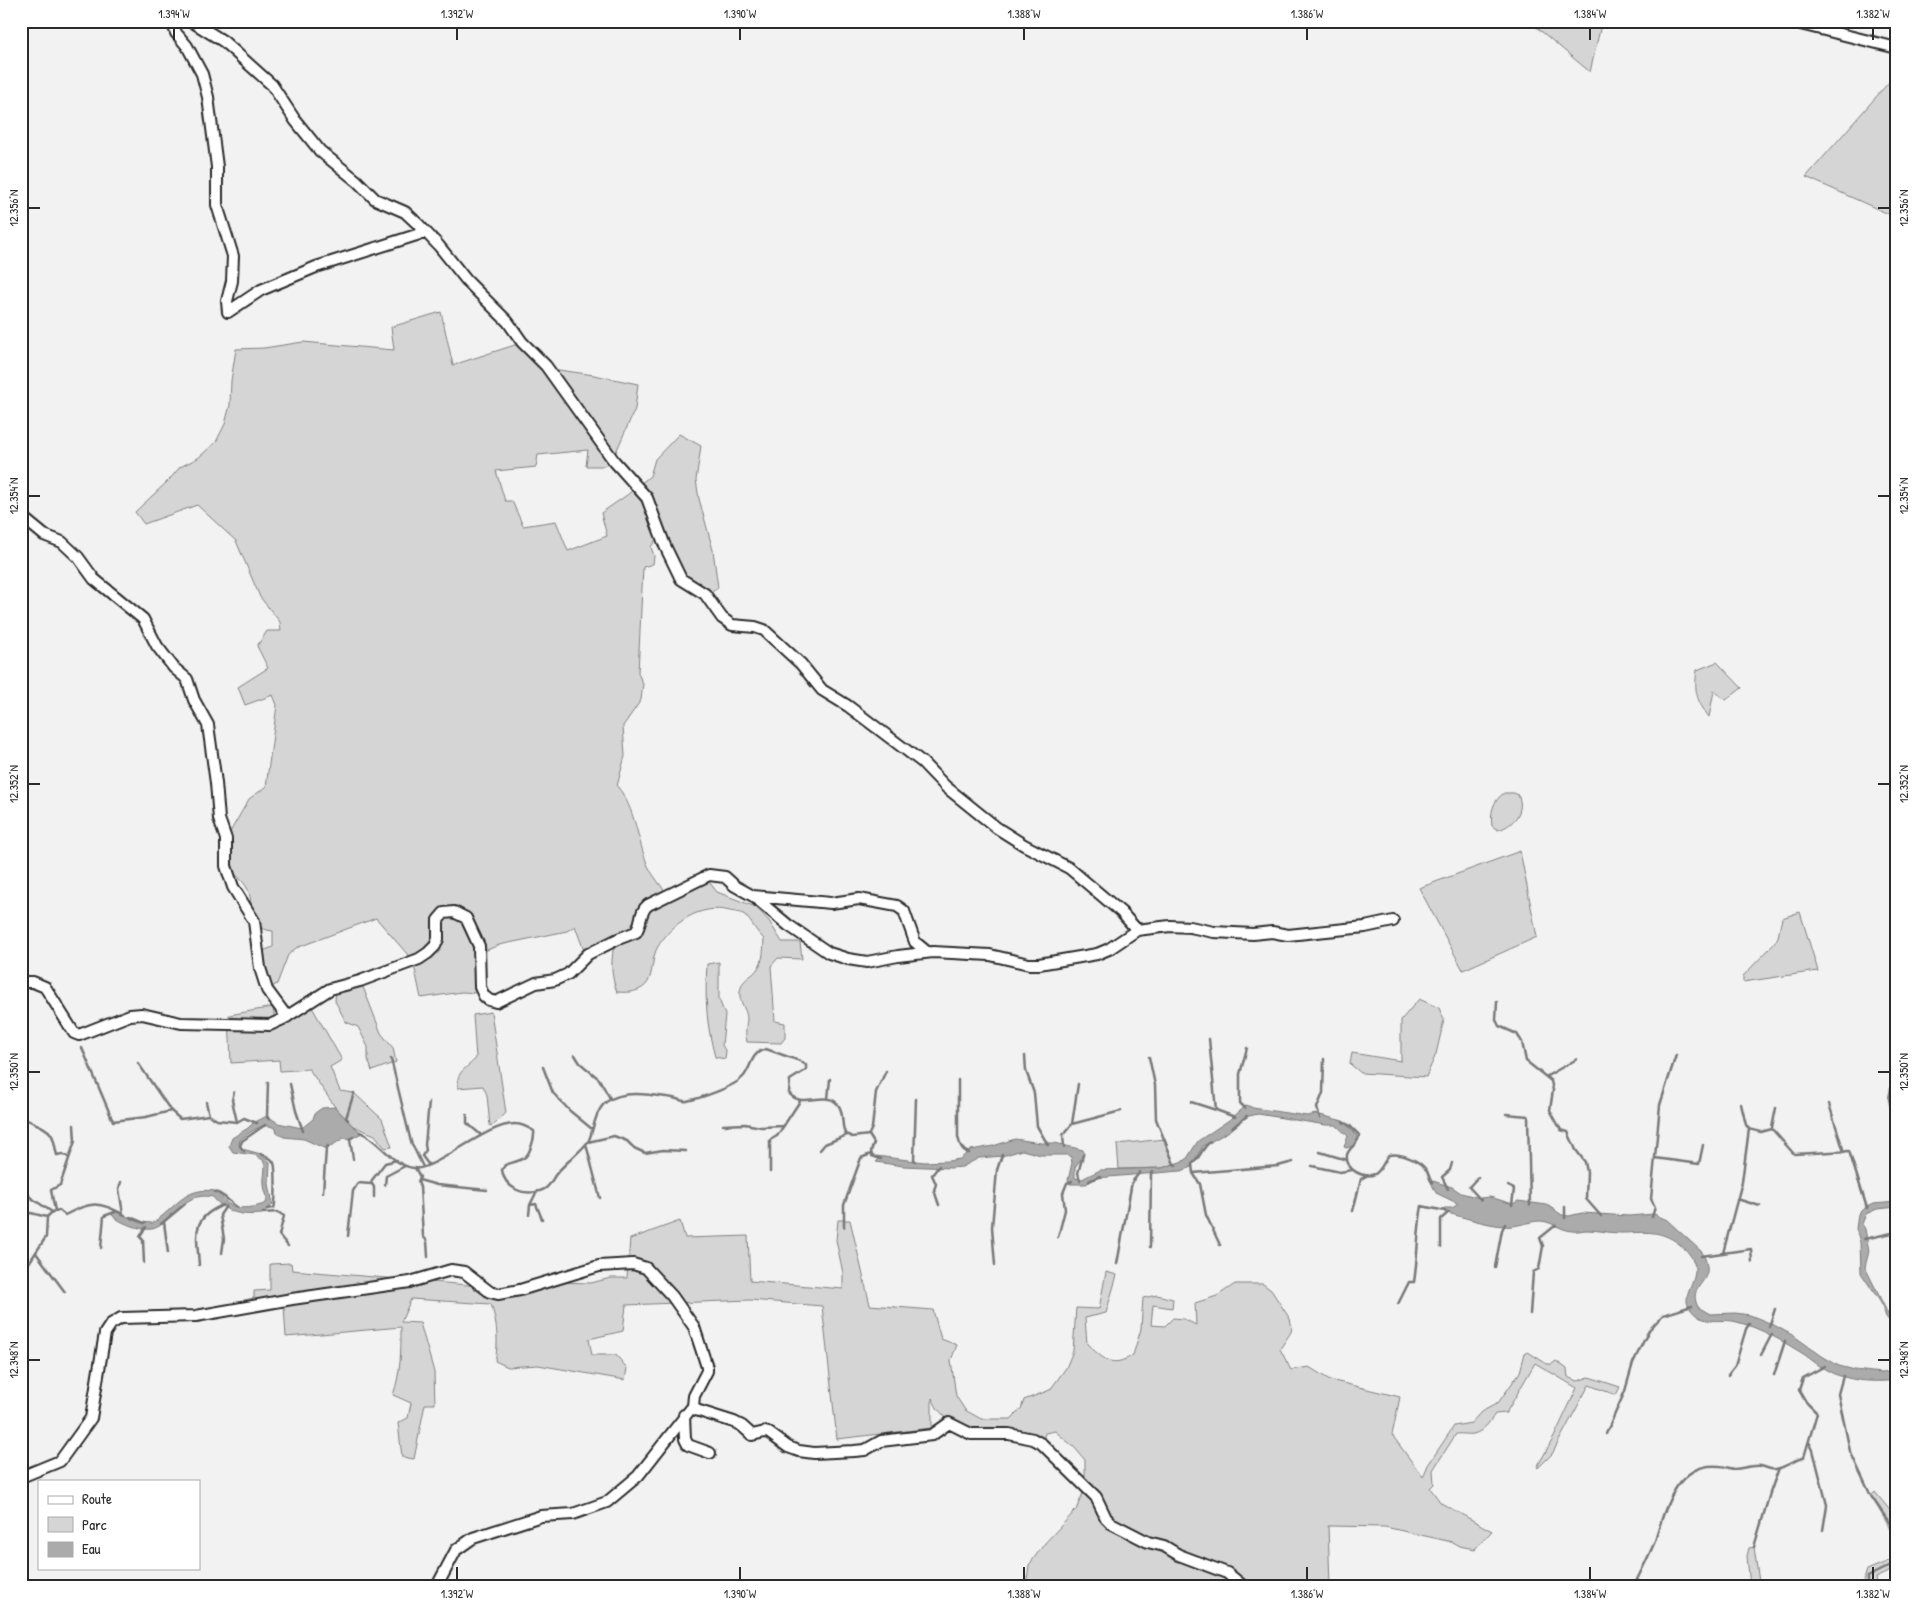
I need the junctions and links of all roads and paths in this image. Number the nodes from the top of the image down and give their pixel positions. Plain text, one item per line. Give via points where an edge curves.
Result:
1 (172, 21) edge
2 (191, 21) edge
3 (1788, 21) edge
4 (1897, 48) edge
5 (426, 232) junction
6 (21, 516) edge
7 (753, 896) junction
8 (1393, 921) dead end
9 (1137, 930) junction
10 (927, 952) junction
11 (21, 982) edge
12 (287, 1016) junction
13 (693, 1406) junction
14 (684, 1416) junction
15 (710, 1453) dead end
16 (21, 1477) edge
17 (437, 1586) edge
18 (1243, 1586) edge

1 - 5 street via 202,74 208,98 217,167 217,206 233,256 228,312 262,290 316,267
2 - 5 street via 222,42 272,85 320,151 375,199 406,212
3 - 4 street
5 - 9 street via 546,366 614,460 644,493 681,579 706,594 719,616 729,624 764,630 801,664 822,690 922,762 946,787 997,828 1070,868
6 - 12 street via 44,535 62,542 78,557 94,580 143,618 156,646 187,679 208,725 219,819 226,839 228,873 239,899 254,921 260,968 267,990
7 - 10 street via 830,953 848,959 867,962
7 - 10 street via 831,903 859,899 897,906 904,911 915,942
7 - 12 street via 725,877 706,876 648,905 642,911 636,932 588,954 568,974 536,983 496,1002 484,996 480,987 480,946 466,918 454,912 444,913 438,920 435,946 419,959 330,989
8 - 9 street via 1288,935 1214,932 1170,926
9 - 10 street via 1097,954 1039,964 990,955
11 - 12 street via 33,982 45,988 74,1033 79,1035 130,1015 142,1014 182,1023 257,1025 270,1025
13 - 14 street
13 - 16 street via 694,1396 707,1371 706,1359 694,1327 646,1268 625,1264 599,1266 498,1294 464,1272 451,1270 410,1282 196,1316 116,1320 105,1333 91,1418 60,1461
13 - 18 street via 698,1411 742,1426 752,1435 769,1433 788,1447 814,1453 865,1450 881,1440 932,1435 949,1423 971,1434 1033,1438 1096,1497 1111,1523 1148,1542 1227,1573
14 - 15 street via 684,1438 688,1445
14 - 17 street via 638,1476 607,1502 573,1514 541,1516 473,1538 456,1550

